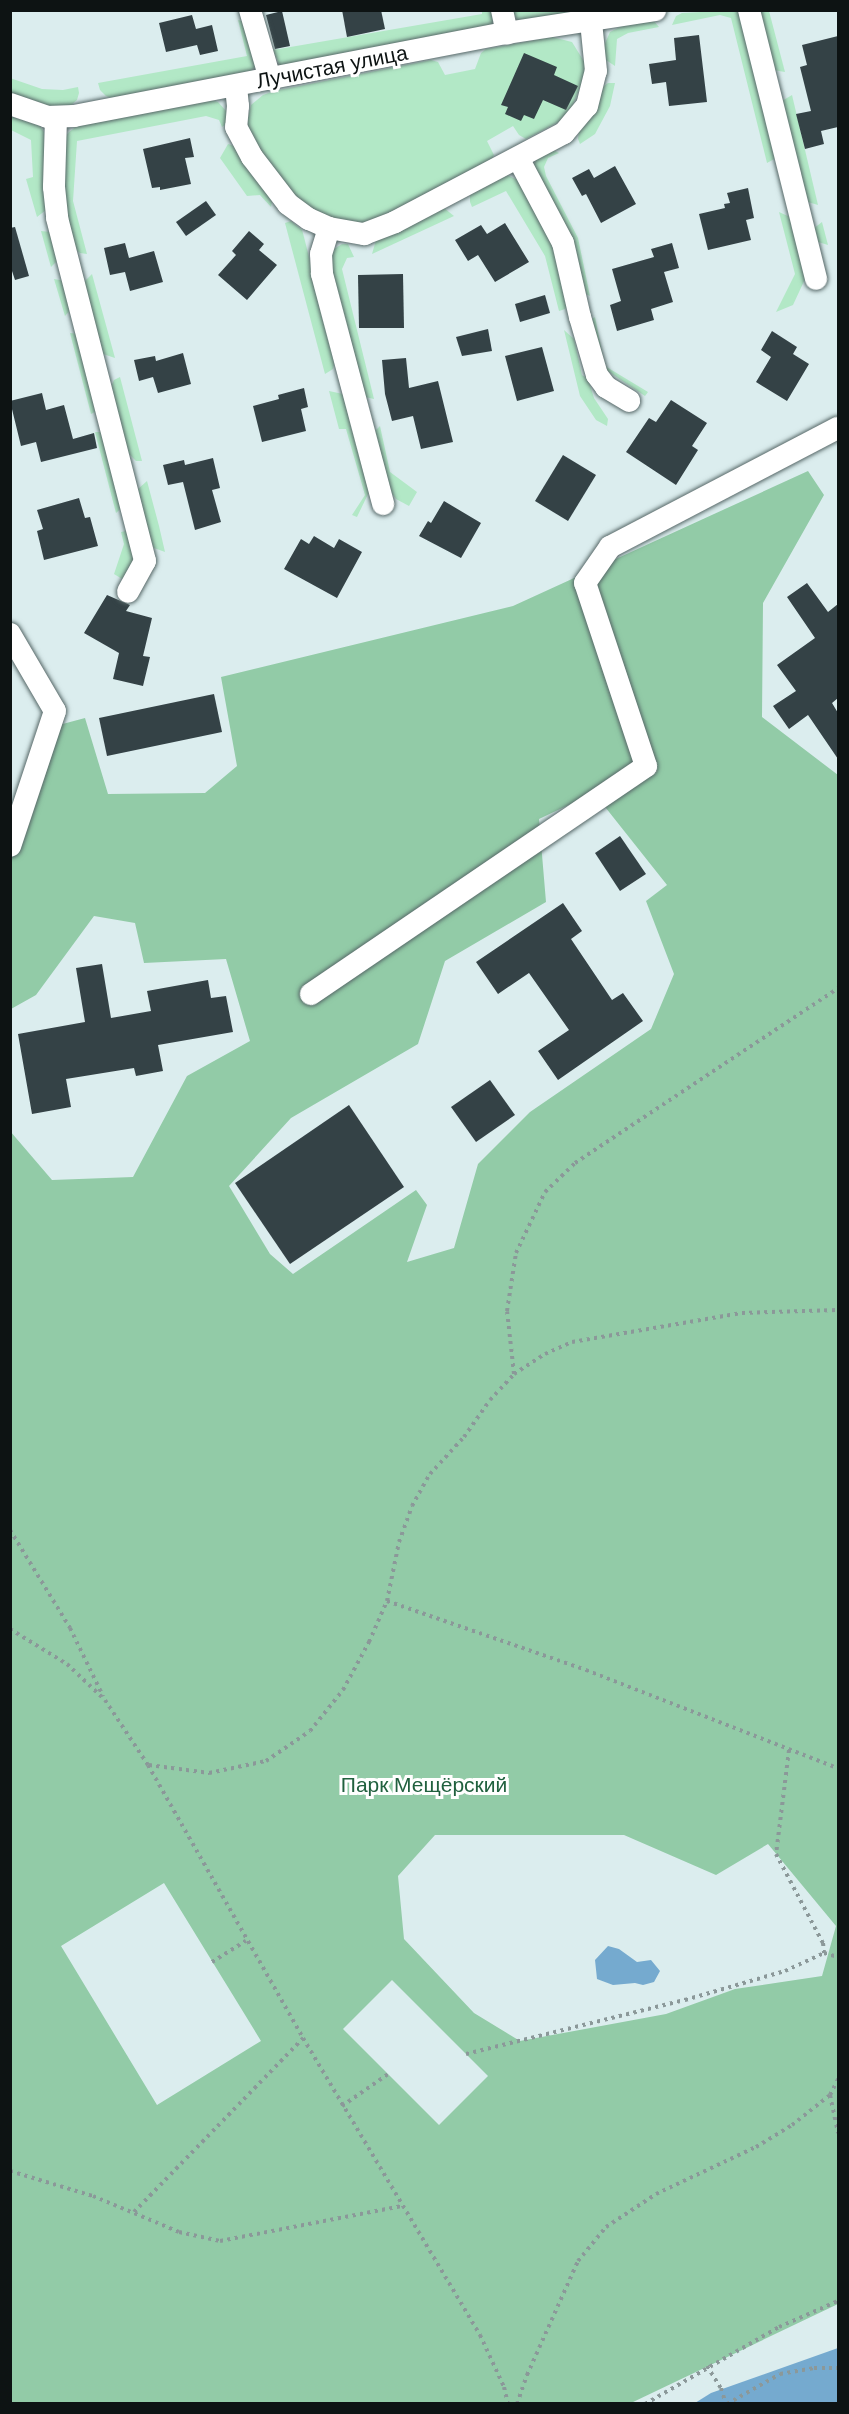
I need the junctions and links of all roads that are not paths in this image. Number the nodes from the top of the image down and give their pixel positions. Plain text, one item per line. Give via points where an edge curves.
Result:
1 (250, 10) edge
2 (502, 10) edge
3 (655, 10) edge
4 (749, 10) edge
5 (591, 22) junction
6 (507, 33) junction
7 (270, 79) junction
8 (236, 87) junction
9 (10, 104) edge
10 (56, 118) junction
11 (518, 158) junction
12 (329, 228) junction
13 (816, 279) dead end
14 (629, 401) dead end
15 (838, 428) edge
16 (383, 504) dead end
17 (129, 592) dead end
18 (10, 634) edge
19 (10, 846) edge
20 (311, 994) dead end

1 - 7 street
2 - 6 street
3 - 5 street, Лучистая улица
4 - 13 street
5 - 6 street, Лучистая улица
5 - 11 street via 596,71 587,106 564,133
6 - 7 street, Лучистая улица
7 - 8 street, Лучистая улица
8 - 10 street, Лучистая улица
8 - 12 street via 236,127 252,157 288,204
9 - 10 street, Лучистая улица
10 - 17 street via 57,218 145,561
11 - 12 street via 364,234
11 - 14 street via 563,243 597,375 606,387
12 - 16 street via 321,254 322,274
15 - 20 street via 610,547 585,583 646,766
18 - 19 street via 55,711

